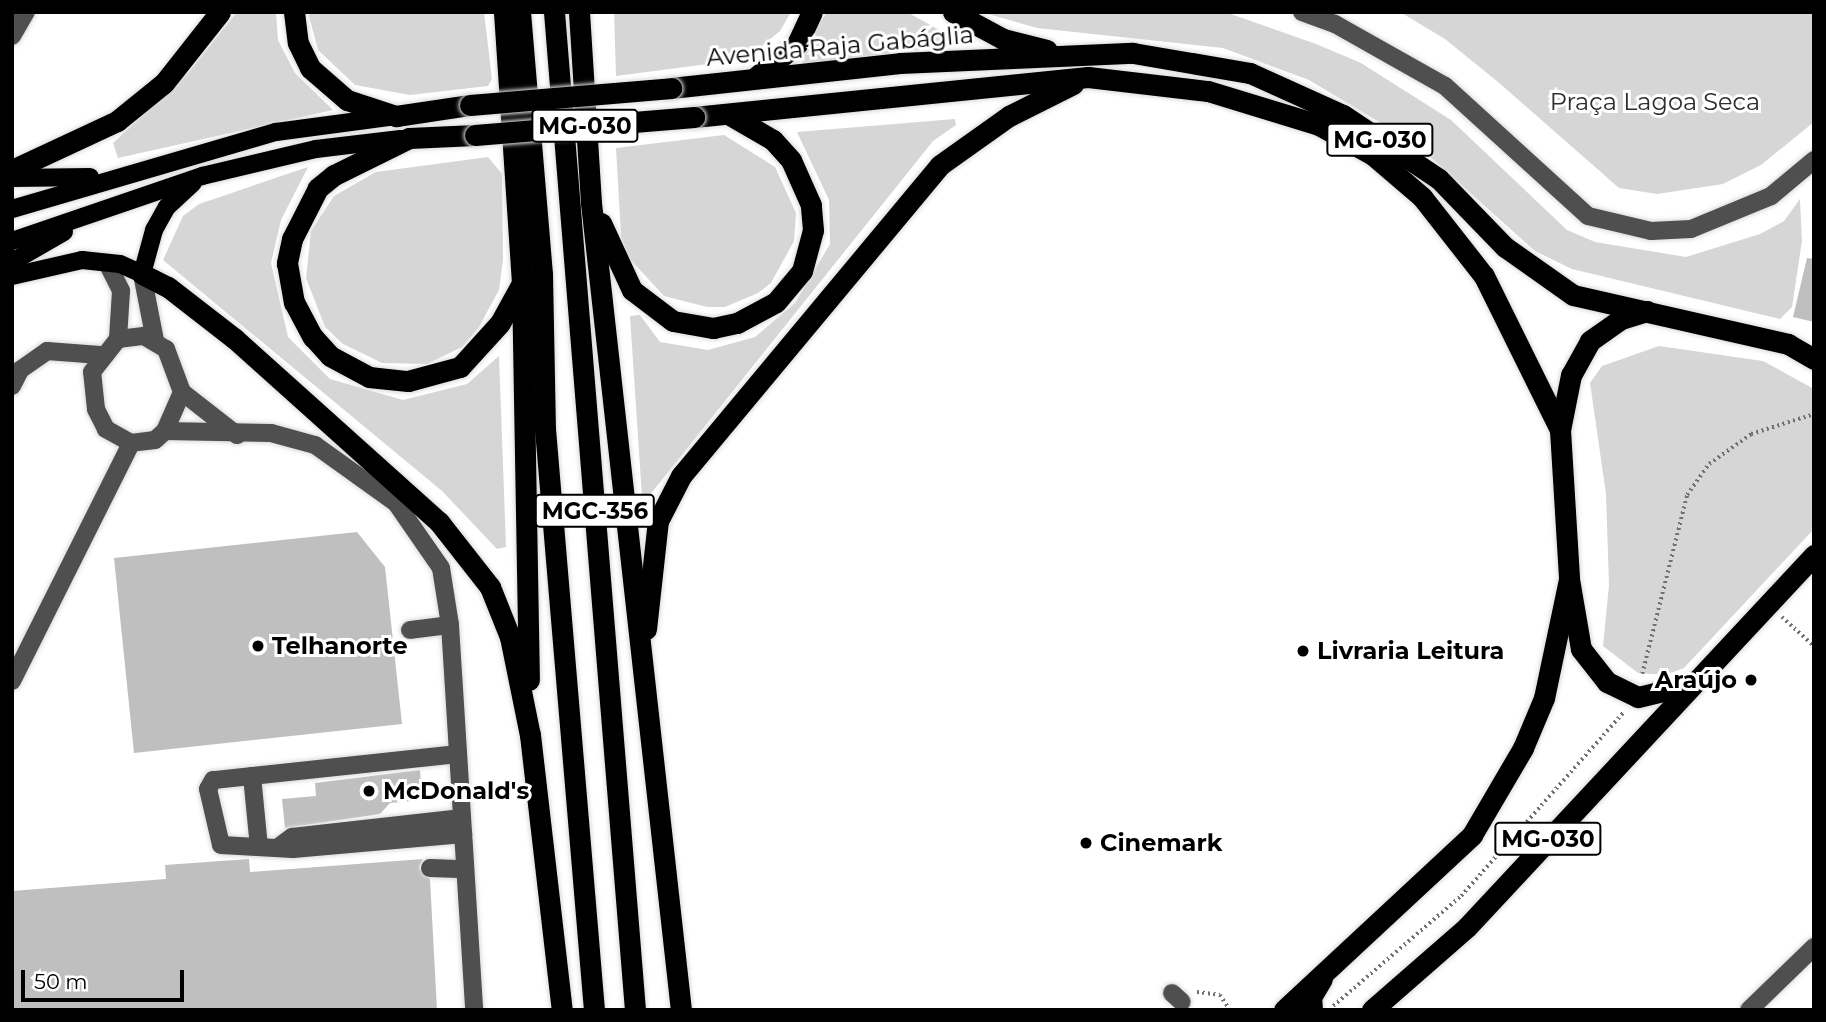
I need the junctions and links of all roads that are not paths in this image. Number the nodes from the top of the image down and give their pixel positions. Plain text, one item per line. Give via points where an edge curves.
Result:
1 (26, 12) edge
2 (220, 12) edge
3 (294, 12) edge
4 (504, 12) edge
5 (520, 12) edge
6 (554, 12) edge
7 (579, 12) edge
8 (587, 12) edge
9 (812, 12) edge
10 (953, 12) edge
11 (1302, 12) edge
12 (12, 36) edge
13 (582, 51) junction
14 (1070, 55) junction
15 (1088, 77) junction
16 (749, 81) junction
17 (730, 115) junction
18 (396, 116) junction
19 (409, 138) junction
20 (1814, 160) edge
21 (12, 170) edge
22 (202, 176) junction
23 (108, 177) junction
24 (12, 178) edge
25 (592, 202) junction
26 (12, 208) edge
27 (109, 208) junction
28 (12, 241) edge
29 (12, 262) edge
30 (107, 263) junction
31 (142, 274) junction
32 (12, 276) edge
33 (522, 283) junction
34 (1652, 310) junction
35 (118, 339) junction
36 (155, 340) junction
37 (60, 352) junction
38 (100, 355) junction
39 (1812, 356) edge
40 (92, 372) junction
41 (12, 386) edge
42 (182, 392) junction
43 (1560, 430) junction
44 (165, 431) junction
45 (237, 435) junction
46 (131, 443) junction
47 (1814, 555) edge
48 (1569, 579) junction
49 (450, 625) junction
50 (410, 630) dead end
51 (642, 670) junction
52 (12, 681) edge
53 (1697, 682) junction
54 (530, 735) junction
55 (458, 754) junction
56 (252, 776) junction
57 (463, 826) junction
58 (259, 847) junction
59 (430, 868) dead end
60 (465, 869) junction
61 (1814, 947) edge
62 (1323, 977) junction
63 (1394, 991) junction
64 (562, 1001) edge
65 (474, 1010) edge
66 (548, 1010) edge
67 (594, 1010) edge
68 (635, 1010) edge
69 (681, 1010) edge
70 (1284, 1010) edge
71 (1312, 1010) edge
72 (1372, 1010) edge
73 (1382, 1010) edge
74 (1749, 1010) edge

1 - 12 street
2 - 21 highway via 164,83 117,121
3 - 18 highway via 298,43 326,85 347,100
4 - 33 highway, MGC-356
5 - 67 highway, MGC-356 via 542,274 545,429
6 - 68 highway, MGC-356
7 - 13 highway, MGC-356
8 - 13 highway
9 - 16 highway via 797,44
10 - 14 highway via 1003,39
11 - 20 street via 1335,24 1445,86 1588,216 1651,231 1691,229 1771,196
13 - 25 highway, MGC-356
14 - 16 highway, Avenida Raja Gabáglia / MG-030 via 900,63
14 - 34 highway, Avenida Raja Gabáglia / MG-030 via 1133,53 1250,73 1343,115 1439,178 1506,247 1573,295
15 - 17 highway, MG-030
15 - 43 highway, MG-030 via 1208,91 1319,125 1373,155 1422,197 1484,276
15 - 51 highway via 1009,116 940,164 681,476 658,522
16 - 18 highway, Avenida Raja Gabáglia / MG-030, bridge via 470,105
17 - 19 highway, MG-030, bridge
17 - 25 highway via 773,140 791,160 811,205 813,230 802,271 776,302 737,323 713,328 673,321 632,290
18 - 23 main road, Avenida Raja Gabáglia via 276,132
19 - 22 main road via 316,149
19 - 33 highway via 334,175 302,214 287,263 294,302 313,337 330,356 369,377 408,381 435,376 460,367 478,351
22 - 27 main road
22 - 31 main road via 167,207 144,254
23 - 24 main road
23 - 26 main road, Avenida Raja Gabáglia
25 - 51 highway, MGC-356
27 - 28 main road
27 - 29 main road
30 - 31 main road
30 - 32 main road via 55,262
30 - 35 street via 121,291
31 - 36 street
31 - 54 highway via 169,287 235,338 439,522 470,557 490,587 510,637
33 - 54 highway, MGC-356
34 - 39 highway, MG-030
34 - 43 highway via 1621,319 1590,341 1571,375
35 - 36 street
35 - 38 street
36 - 42 street via 172,359
37 - 38 street
37 - 40 street
37 - 41 street via 34,357
38 - 40 street
40 - 46 street via 96,409 106,429
42 - 44 street
42 - 45 street
43 - 48 highway, MG-030
44 - 45 street
44 - 46 street via 155,440
45 - 49 street via 271,433 316,445 397,503 441,568
46 - 52 street
47 - 53 highway, MG-030
48 - 53 highway via 1581,649 1607,682 1638,697 1668,694
48 - 62 highway, MG-030 via 1544,698 1523,748 1472,835
49 - 50 street
49 - 55 street
51 - 69 highway, MGC-356
53 - 63 highway, MG-030 via 1466,927
54 - 64 highway, MGC-356
55 - 56 street
55 - 57 street
56 - 58 street
56 - 58 street via 213,780 208,789 218,842
57 - 58 street via 292,837 277,848
57 - 60 street
59 - 60 street
60 - 65 street
61 - 74 street
62 - 70 highway, MG-030
62 - 71 highway via 1311,997
63 - 72 highway, MG-030
63 - 73 highway
64 - 66 highway

